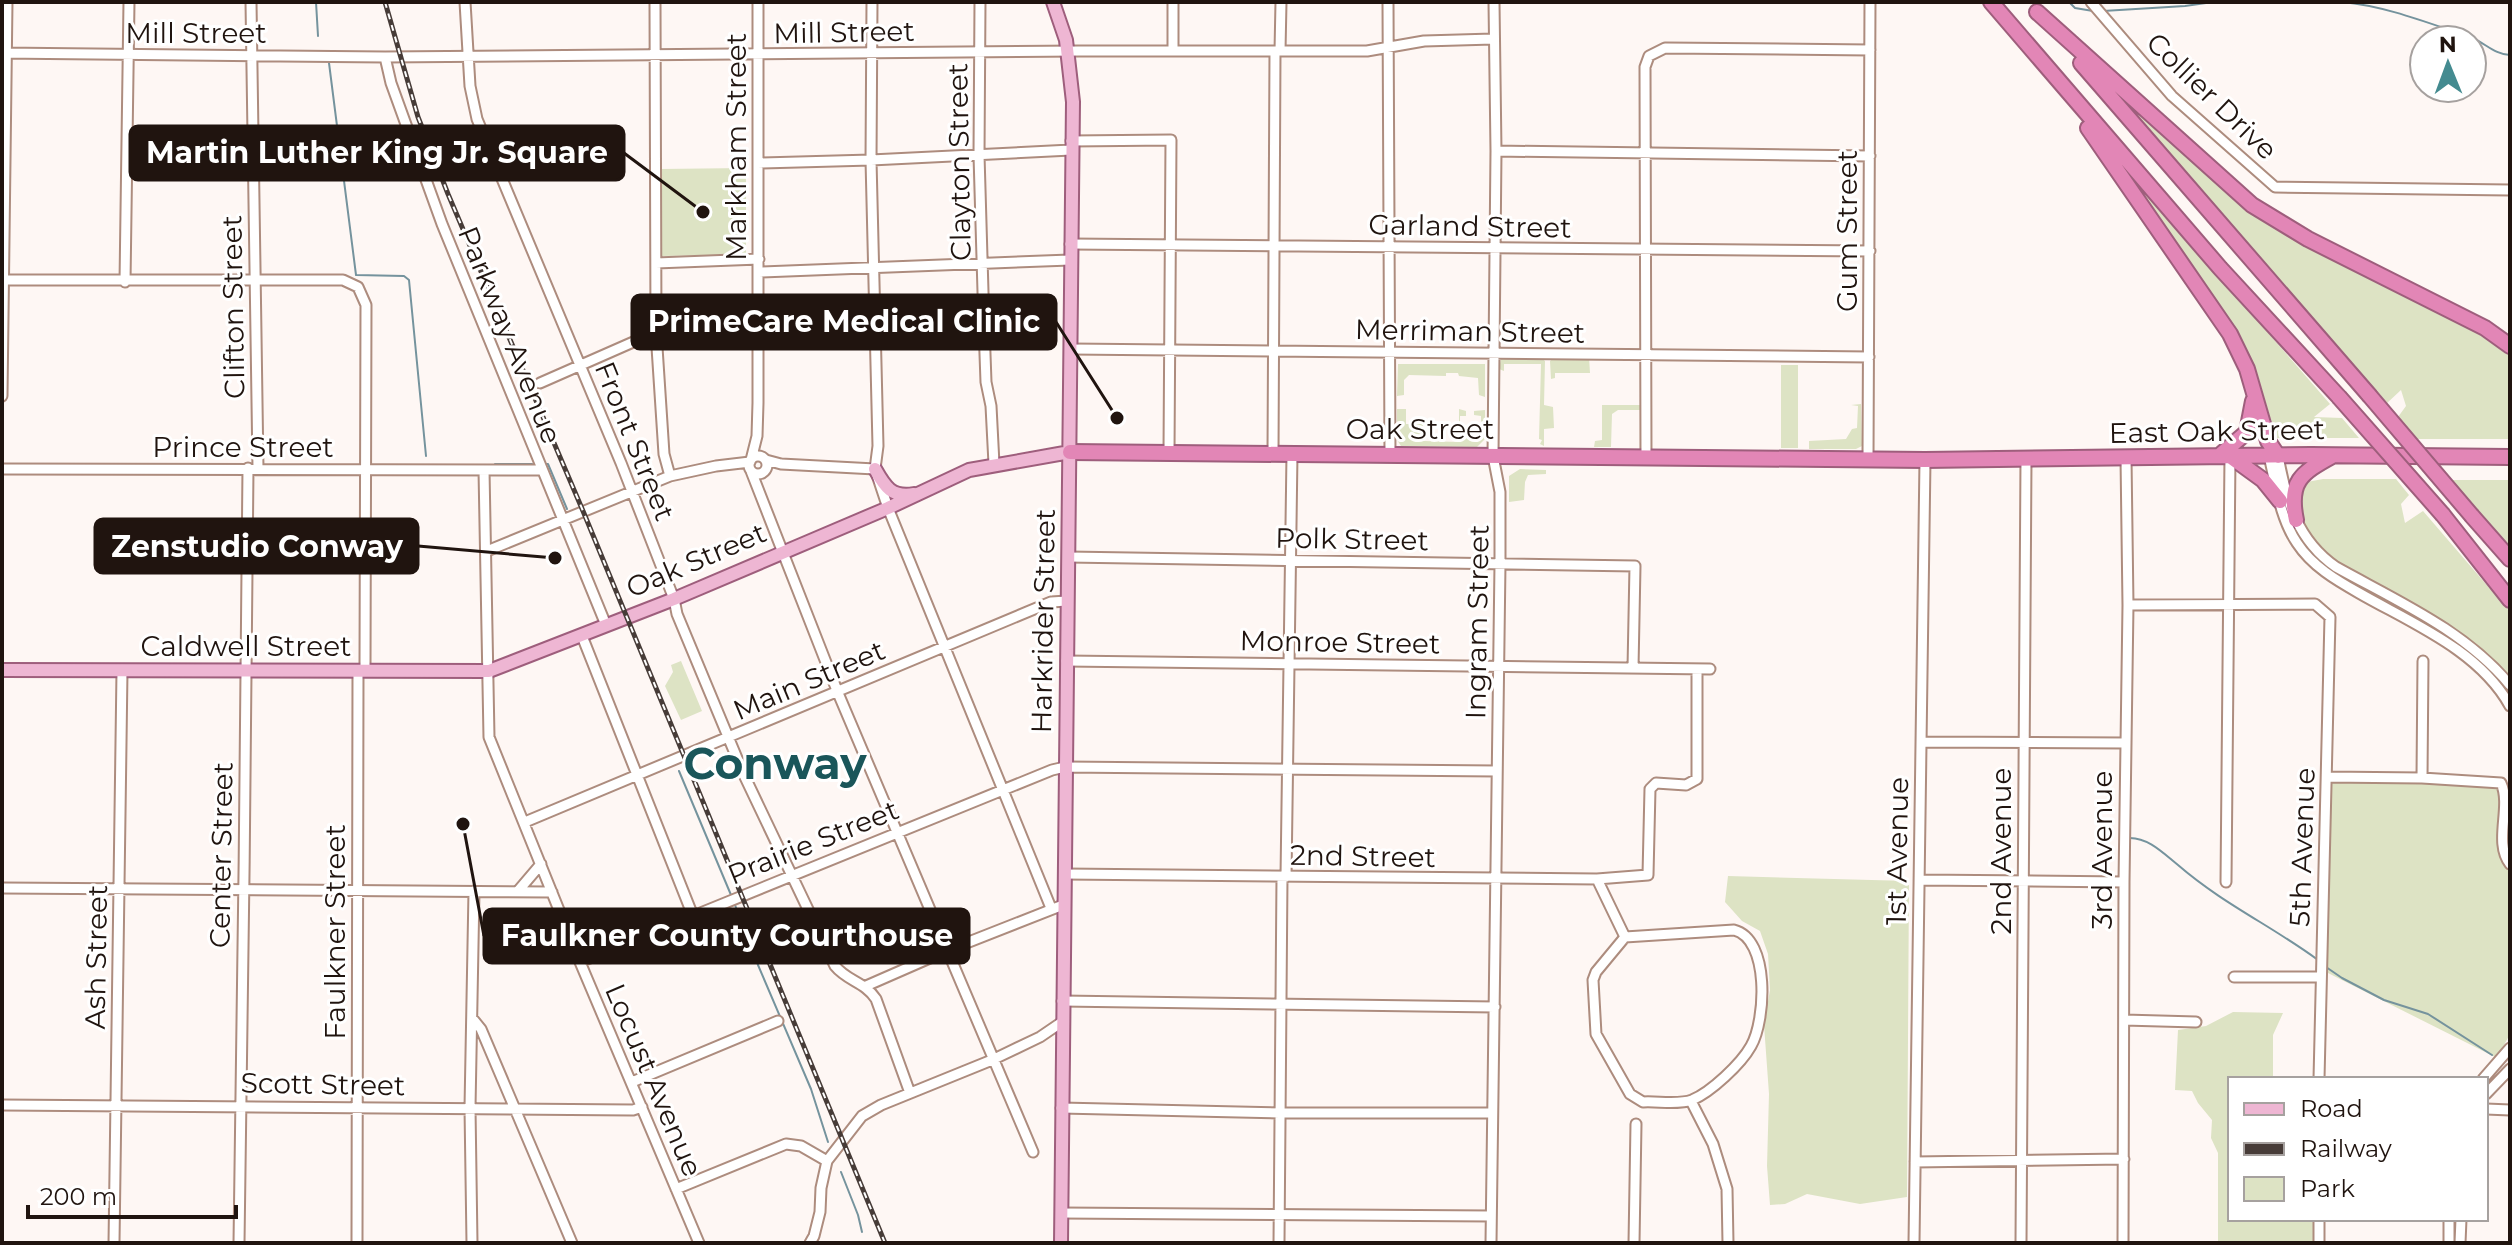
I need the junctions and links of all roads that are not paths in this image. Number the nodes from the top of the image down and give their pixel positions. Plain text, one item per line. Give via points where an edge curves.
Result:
1 (7, 2) edge
2 (129, 2) edge
3 (251, 2) edge
4 (465, 2) edge
5 (655, 2) edge
6 (758, 2) edge
7 (872, 2) edge
8 (980, 2) edge
9 (1053, 2) edge
10 (1173, 2) edge
11 (1281, 2) edge
12 (1388, 2) edge
13 (1494, 2) edge
14 (1870, 2) edge
15 (1991, 2) edge
16 (2091, 2) edge
17 (2033, 7) edge
18 (1493, 39) junction
19 (1388, 48) junction
20 (1173, 50) junction
21 (1870, 50) junction
22 (1067, 51) junction
23 (1278, 51) junction
24 (979, 52) junction
25 (5, 53) edge
26 (654, 54) junction
27 (758, 54) junction
28 (870, 54) junction
29 (128, 55) junction
30 (252, 55) junction
31 (467, 55) junction
32 (385, 57) junction
33 (2042, 62) junction
34 (1071, 145) junction
35 (1496, 151) junction
36 (1645, 152) junction
37 (979, 155) junction
38 (1870, 156) junction
39 (871, 160) junction
40 (758, 163) junction
41 (2510, 190) edge
42 (1070, 244) junction
43 (1170, 246) junction
44 (1272, 246) junction
45 (1388, 247) junction
46 (1494, 248) junction
47 (1645, 250) junction
48 (1870, 251) junction
49 (759, 259) junction
50 (1070, 260) junction
51 (656, 263) junction
52 (982, 263) junction
53 (874, 267) junction
54 (759, 272) junction
55 (3, 280) edge
56 (255, 281) junction
57 (125, 282) junction
58 (758, 329) junction
59 (656, 332) junction
60 (2510, 346) edge
61 (1071, 349) junction
62 (1170, 350) junction
63 (1273, 351) junction
64 (1389, 351) junction
65 (1493, 354) junction
66 (1645, 354) junction
67 (1869, 357) junction
68 (580, 364) junction
69 (540, 383) dead end
70 (2254, 393) junction
71 (2, 396) edge
72 (757, 436) junction
73 (1070, 452) junction
74 (1169, 453) junction
75 (1273, 454) junction
76 (1292, 454) junction
77 (1390, 455) junction
78 (2334, 455) junction
79 (1493, 456) junction
80 (2224, 456) junction
81 (2273, 456) junction
82 (1646, 457) junction
83 (2510, 457) edge
84 (2126, 458) junction
85 (1868, 459) junction
86 (2026, 459) junction
87 (1925, 460) junction
88 (994, 464) junction
89 (765, 465) junction
90 (750, 466) junction
91 (253, 468) junction
92 (2, 469) edge
93 (365, 469) junction
94 (875, 469) junction
95 (484, 470) junction
96 (541, 470) junction
97 (670, 476) junction
98 (756, 485) junction
99 (633, 491) junction
100 (921, 492) junction
101 (2280, 501) junction
102 (888, 508) junction
103 (564, 520) junction
104 (2296, 520) junction
105 (487, 551) junction
106 (783, 551) junction
107 (1068, 557) junction
108 (1290, 559) junction
109 (2510, 559) edge
110 (1500, 564) junction
111 (674, 599) junction
112 (2510, 600) edge
113 (1067, 601) junction
114 (2228, 604) junction
115 (2128, 605) junction
116 (606, 625) junction
117 (582, 636) junction
118 (946, 646) junction
119 (1066, 661) junction
120 (2423, 661) dead end
121 (1288, 664) junction
122 (1499, 666) junction
123 (1633, 668) junction
124 (1697, 669) junction
125 (1710, 669) dead end
126 (2, 670) edge
127 (362, 670) junction
128 (122, 671) junction
129 (247, 671) junction
130 (489, 671) junction
131 (2510, 685) edge
132 (838, 693) junction
133 (2510, 706) edge
134 (728, 738) junction
135 (1921, 742) junction
136 (2023, 742) junction
137 (2125, 743) junction
138 (1065, 767) junction
139 (1287, 770) junction
140 (1497, 771) junction
141 (637, 777) junction
142 (2327, 777) junction
143 (2422, 778) junction
144 (1002, 788) junction
145 (525, 822) junction
146 (896, 832) junction
147 (541, 864) junction
148 (2510, 864) edge
149 (1064, 874) junction
150 (790, 875) junction
151 (1284, 877) junction
152 (1597, 879) junction
153 (1497, 880) junction
154 (1919, 880) junction
155 (2022, 881) junction
156 (2124, 882) junction
157 (2226, 882) dead end
158 (2, 888) edge
159 (118, 889) junction
160 (242, 890) junction
161 (357, 890) junction
162 (474, 891) junction
163 (518, 891) junction
164 (552, 892) junction
165 (1057, 906) junction
166 (693, 916) junction
167 (1625, 937) junction
168 (946, 951) junction
169 (580, 962) junction
170 (2320, 973) junction
171 (2234, 977) dead end
172 (866, 986) junction
173 (1062, 1001) junction
174 (1280, 1004) junction
175 (1495, 1007) junction
176 (472, 1018) junction
177 (2124, 1020) junction
178 (778, 1021) dead end
179 (1062, 1022) junction
180 (2196, 1022) dead end
181 (1040, 1037) junction
182 (2510, 1048) edge
183 (1062, 1053) junction
184 (992, 1060) junction
185 (2510, 1069) edge
186 (2319, 1077) edge
187 (2485, 1077) edge
188 (632, 1082) junction
189 (2488, 1092) edge
190 (910, 1093) junction
191 (1691, 1101) junction
192 (2, 1105) edge
193 (116, 1105) junction
194 (240, 1105) junction
195 (357, 1107) junction
196 (642, 1107) junction
197 (470, 1108) junction
198 (1061, 1108) junction
199 (515, 1109) junction
200 (2488, 1109) edge
201 (2510, 1110) edge
202 (1280, 1113) junction
203 (1492, 1113) junction
204 (1636, 1124) dead end
205 (1033, 1152) dead end
206 (2124, 1159) junction
207 (827, 1161) junction
208 (1915, 1162) junction
209 (2022, 1162) junction
210 (676, 1189) junction
211 (1061, 1213) junction
212 (1278, 1216) junction
213 (1491, 1216) junction
214 (2319, 1221) edge
215 (2449, 1221) edge
216 (2461, 1221) edge
217 (114, 1243) edge
218 (239, 1243) edge
219 (357, 1243) edge
220 (472, 1243) edge
221 (572, 1243) edge
222 (699, 1243) edge
223 (810, 1243) edge
224 (1061, 1243) edge
225 (1279, 1243) edge
226 (1491, 1243) edge
227 (1634, 1243) edge
228 (1728, 1243) edge
229 (1914, 1243) edge
230 (2021, 1243) edge
231 (2123, 1243) edge
232 (2319, 1243) edge
233 (2449, 1243) edge
234 (2460, 1243) edge

1 - 25 street
2 - 29 street
3 - 30 street, Clifton Street
4 - 31 street, Front Street
5 - 26 street
6 - 27 street, Markham Street
7 - 28 street
8 - 24 street, Clayton Street
9 - 22 main road, Harkrider Street
10 - 20 street
11 - 23 street
12 - 19 street
13 - 18 street, Ingram Street
14 - 21 street, Gum Street
15 - 33 highway
16 - 41 street, Collier Drive via 2172,96 2275,187
17 - 60 highway via 2258,210
17 - 109 highway, bridge
18 - 19 street, Mill Street
18 - 35 street, Ingram Street
19 - 23 street, Mill Street
19 - 45 street
20 - 22 street, Mill Street
20 - 23 street, Mill Street
21 - 36 street via 1665,48 1649,56 1645,67
21 - 38 street, Gum Street
22 - 24 street, Mill Street
22 - 34 main road, Harkrider Street
23 - 44 street
24 - 28 street, Mill Street
24 - 37 street, Clayton Street
25 - 29 street, Mill Street
25 - 55 street
26 - 27 street, Mill Street
26 - 31 street, Mill Street
26 - 51 street
27 - 28 street, Mill Street
27 - 40 street, Markham Street
28 - 39 street
29 - 30 street, Mill Street
29 - 57 street
30 - 32 street, Mill Street
30 - 56 street, Clifton Street
31 - 32 street, Mill Street
31 - 68 street, Front Street via 477,119
32 - 96 street, Parkway Avenue via 441,221
33 - 70 highway via 2223,321 2242,355
33 - 112 highway, bridge via 2443,515
34 - 37 street
34 - 42 main road, Harkrider Street
34 - 43 street via 1171,140
35 - 36 street
35 - 46 street, Ingram Street
36 - 38 street
36 - 47 street
37 - 39 street
37 - 52 street, Clayton Street
38 - 48 street, Gum Street
39 - 40 street
39 - 53 street
40 - 49 street, Markham Street
42 - 43 street, Garland Street
42 - 50 main road, Harkrider Street
43 - 44 street, Garland Street
43 - 62 street
44 - 45 street, Garland Street
44 - 63 street
45 - 46 street, Garland Street
45 - 64 street
46 - 47 street, Garland Street
46 - 65 street, Ingram Street
47 - 48 street, Garland Street
47 - 66 street
48 - 67 street, Gum Street
49 - 51 street
49 - 54 street, Markham Street
50 - 52 street
50 - 61 main road, Harkrider Street
51 - 59 street
52 - 53 street
52 - 88 street, Clayton Street
53 - 54 street
53 - 94 street
54 - 58 street, Markham Street
55 - 57 street
55 - 71 street
56 - 57 street
56 - 91 street, Clifton Street
56 - 93 street, Faulkner Street via 343,280 358,287 366,305
58 - 59 street
58 - 72 street, Markham Street
59 - 68 street
59 - 97 street via 661,427
61 - 62 street, Merriman Street
61 - 73 main road, Harkrider Street
62 - 63 street, Merriman Street
62 - 74 street
63 - 64 street, Merriman Street
63 - 75 street
64 - 65 street, Merriman Street
64 - 77 street
65 - 66 street, Merriman Street
65 - 79 street, Ingram Street
66 - 67 street, Merriman Street
66 - 82 street
67 - 85 street, Gum Street
68 - 69 street
68 - 99 street, Front Street
70 - 80 highway via 2247,432
70 - 81 highway
72 - 89 street, Markham Street
72 - 90 street, Markham Street
73 - 74 highway, Oak Street
73 - 88 main road, Oak Street
73 - 107 main road, Harkrider Street
74 - 75 highway, Oak Street
75 - 76 highway, Oak Street
76 - 77 highway, Oak Street
76 - 108 street
77 - 79 highway, Oak Street
78 - 81 highway, East Oak Street
78 - 83 highway, East Oak Street
78 - 104 highway via 2296,484
79 - 82 highway, Oak Street
79 - 110 street, Ingram Street via 1500,492
80 - 81 highway, East Oak Street
80 - 84 highway, East Oak Street
80 - 101 highway via 2263,480
80 - 114 street
81 - 101 street
81 - 104 street
82 - 85 highway, Oak Street
84 - 86 highway, East Oak Street
84 - 115 street, 3rd Avenue
85 - 87 highway, Oak Street
86 - 87 highway, East Oak Street
86 - 136 street, 2nd Avenue
87 - 135 street, 1st Avenue
88 - 100 main road, Oak Street
89 - 90 street via 756,474
89 - 90 street via 755,456
89 - 94 street
89 - 98 street
90 - 97 street
90 - 98 street
91 - 92 street, Prince Street
91 - 93 street, Prince Street
91 - 129 street, Center Street
93 - 95 street, Prince Street
93 - 127 street, Faulkner Street
94 - 100 main road via 889,491
94 - 102 street
95 - 96 street, Prince Street
95 - 105 street, Locust Avenue
96 - 103 street, Parkway Avenue
97 - 99 street
98 - 106 street
99 - 103 street
99 - 111 street, Front Street
100 - 102 main road, Oak Street
101 - 133 street via 2296,542 2319,568 2460,651
102 - 106 main road, Oak Street
102 - 118 street
103 - 105 street
103 - 116 street, Parkway Avenue
104 - 131 street via 2312,547 2330,563 2455,634
105 - 130 street, Locust Avenue
106 - 111 main road, Oak Street
106 - 132 street
107 - 108 street, Polk Street
107 - 113 main road, Harkrider Street
108 - 110 street, Polk Street
108 - 121 street
110 - 122 street, Ingram Street
110 - 123 street, Polk Street via 1635,566
111 - 116 main road, Oak Street
111 - 134 street, Front Street
113 - 118 street, Main Street via 1053,601
113 - 119 main road, Harkrider Street
114 - 115 street
114 - 142 street, 5th Avenue via 2315,604 2330,617
114 - 157 street
115 - 137 street, 3rd Avenue
116 - 117 main road, Oak Street
117 - 130 main road, Oak Street
117 - 141 street
118 - 132 street, Main Street
118 - 144 street
119 - 121 street, Monroe Street
119 - 138 main road, Harkrider Street
120 - 143 street
121 - 122 street, Monroe Street
121 - 139 street
122 - 123 street, Monroe Street
122 - 140 street, Ingram Street
123 - 124 street, Monroe Street
124 - 125 street, Monroe Street
124 - 152 street, 2nd Street via 1697,779 1686,785 1656,783 1650,789 1647,876
126 - 128 main road, Caldwell Street
127 - 129 main road, Caldwell Street
127 - 130 main road, Caldwell Street
127 - 161 street, Faulkner Street
128 - 129 main road, Caldwell Street
128 - 159 street, Ash Street
129 - 160 street, Center Street
130 - 145 street, Locust Avenue via 489,737
132 - 134 street, Main Street
132 - 146 street
134 - 141 street, Main Street
134 - 150 street, Front Street
135 - 136 street
135 - 154 street, 1st Avenue
136 - 137 street
136 - 155 street, 2nd Avenue
137 - 156 street, 3rd Avenue
138 - 139 street, Prairie Street
138 - 144 street, Prairie Street
138 - 149 main road, Harkrider Street
139 - 140 street, Prairie Street
139 - 151 street
140 - 153 street, Ingram Street
141 - 145 street, Main Street
141 - 166 street
142 - 143 street
142 - 170 street, 5th Avenue
143 - 148 street via 2502,785 2504,850
144 - 146 street, Prairie Street
144 - 165 street
145 - 147 street, Locust Avenue
146 - 150 street, Prairie Street
146 - 168 street
147 - 163 street
147 - 164 street, Locust Avenue
149 - 151 street, 2nd Street
149 - 165 main road, Harkrider Street
150 - 166 street, Prairie Street
150 - 172 street, Front Street via 835,966
151 - 153 street, 2nd Street
151 - 174 street
152 - 153 street, 2nd Street
152 - 167 street
153 - 175 street, Ingram Street
154 - 155 street
154 - 208 street, 1st Avenue
155 - 156 street
155 - 209 street, 2nd Avenue
156 - 177 street, 3rd Avenue
158 - 159 street
159 - 160 street
159 - 193 street, Ash Street
160 - 161 street
160 - 194 street, Center Street
161 - 162 street
161 - 195 street, Faulkner Street
162 - 163 street
162 - 176 street
163 - 164 street
164 - 169 street, Locust Avenue
165 - 168 street
165 - 173 main road, Harkrider Street
166 - 169 street, Prairie Street
167 - 191 street via 1593,980 1596,1034 1636,1099
167 - 191 street via 1734,930 1743,932 1755,947 1762,1002 1752,1045 1726,1075
168 - 172 street
168 - 184 street
169 - 188 street, Locust Avenue
170 - 171 street
170 - 186 street, 5th Avenue
172 - 190 street, Front Street via 878,1004
173 - 174 street
173 - 179 main road, Harkrider Street
174 - 175 street
174 - 202 street
175 - 203 street, Ingram Street
176 - 197 street
176 - 199 street
177 - 180 street
177 - 206 street, 3rd Avenue
178 - 188 street
179 - 181 street
179 - 183 main road, Harkrider Street
181 - 183 street
181 - 184 street
182 - 187 street
183 - 198 main road, Harkrider Street
184 - 190 street
184 - 205 street
185 - 189 street
188 - 196 street, Locust Avenue
190 - 207 street via 862,1116
191 - 228 street via 1713,1144 1727,1189
192 - 193 street, Scott Street
193 - 194 street, Scott Street
193 - 217 street, Ash Street
194 - 195 street, Scott Street
194 - 218 street, Center Street
195 - 197 street, Scott Street
195 - 219 street, Faulkner Street
196 - 199 street, Scott Street
196 - 210 street, Locust Avenue
197 - 199 street, Scott Street
197 - 220 street
198 - 202 street
198 - 211 main road, Harkrider Street
199 - 221 street
200 - 201 street
202 - 203 street
202 - 212 street
203 - 213 street, Ingram Street
204 - 227 street
206 - 209 street
206 - 231 street, 3rd Avenue
207 - 210 street via 786,1144
207 - 223 street
208 - 209 street
208 - 229 street, 1st Avenue
209 - 230 street, 2nd Avenue
210 - 222 street, Locust Avenue
211 - 212 street
211 - 224 main road, Harkrider Street
212 - 213 street
212 - 225 street
213 - 226 street, Ingram Street
214 - 232 street
215 - 233 street
216 - 234 street

